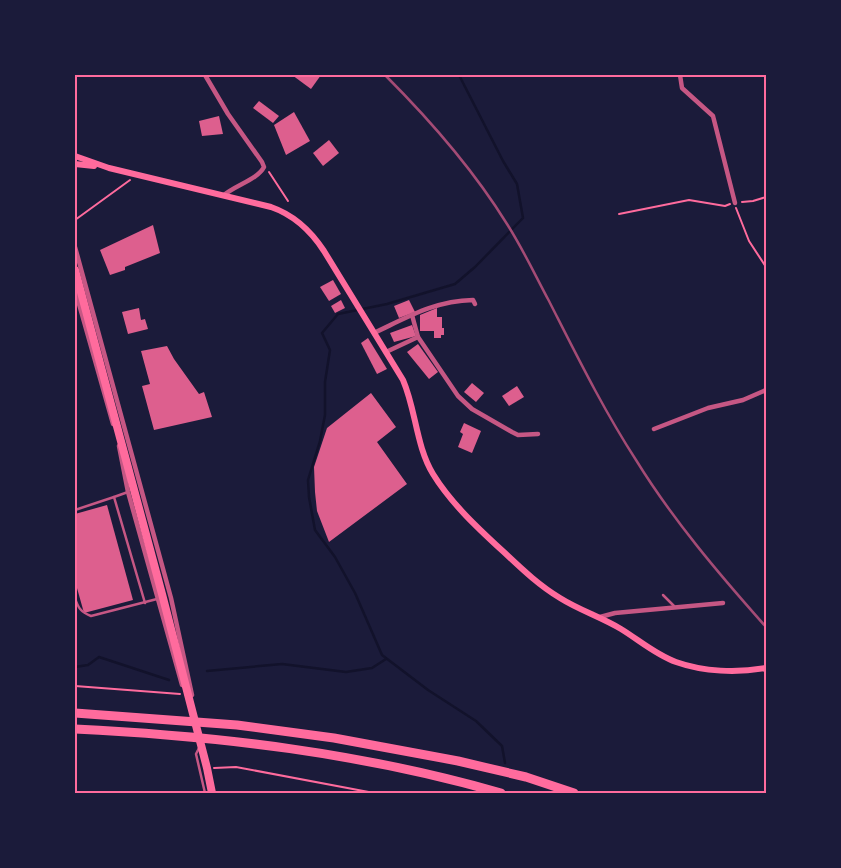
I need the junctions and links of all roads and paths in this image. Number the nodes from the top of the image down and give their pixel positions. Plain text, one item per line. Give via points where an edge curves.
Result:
1 (205, 75) edge
2 (680, 75) edge
3 (75, 156) edge
4 (262, 162) junction
5 (75, 164) edge
6 (104, 167) junction
7 (137, 174) junction
8 (224, 195) junction
9 (766, 197) edge
10 (288, 201) dead end
11 (735, 203) junction
12 (619, 214) dead end
13 (75, 220) edge
14 (75, 246) edge
15 (766, 267) edge
16 (75, 270) edge
17 (75, 290) edge
18 (475, 304) dead end
19 (412, 315) junction
20 (374, 333) junction
21 (418, 337) junction
22 (386, 352) junction
23 (766, 390) edge
24 (654, 429) dead end
25 (538, 434) dead end
26 (128, 492) junction
27 (114, 497) junction
28 (75, 510) edge
29 (663, 594) dead end
30 (75, 598) edge
31 (157, 599) junction
32 (145, 603) junction
33 (723, 603) dead end
34 (676, 608) junction
35 (600, 617) junction
36 (766, 668) edge
37 (75, 686) edge
38 (185, 695) junction
39 (192, 707) junction
40 (75, 713) edge
41 (75, 729) edge
42 (201, 744) junction
43 (207, 768) junction
44 (205, 793) edge
45 (212, 793) edge
46 (374, 793) edge
47 (501, 793) edge
48 (574, 793) edge

1 - 4 street
2 - 11 street via 682,88 714,116
3 - 6 main road
4 - 8 street via 264,167 260,174
4 - 10 path
5 - 6 main road
6 - 7 main road
7 - 8 main road
7 - 13 path
8 - 20 main road via 281,211 305,227 324,251
9 - 11 path
11 - 12 path via 725,206 689,200
11 - 15 path via 749,241
14 - 39 street via 171,598
16 - 39 main road
17 - 26 street via 119,447
18 - 19 street via 473,300 454,301
19 - 20 street
19 - 21 street
20 - 22 main road
21 - 22 street
21 - 25 street via 458,396 472,409 518,435
22 - 35 main road via 407,390 428,464 448,495 542,586 570,604
23 - 24 street
26 - 27 lane
26 - 31 street
27 - 28 lane
27 - 32 lane
29 - 34 lane
30 - 32 lane via 82,612 91,616
31 - 32 lane
31 - 38 street
33 - 34 street
34 - 35 street
35 - 36 main road via 676,662 731,672
37 - 38 path
38 - 39 street
39 - 42 main road
40 - 48 highway via 237,725 334,738 458,761 526,777
41 - 47 highway via 227,740 318,752 386,764
42 - 43 main road
42 - 44 lane via 196,754
43 - 45 main road
43 - 46 path via 236,767

